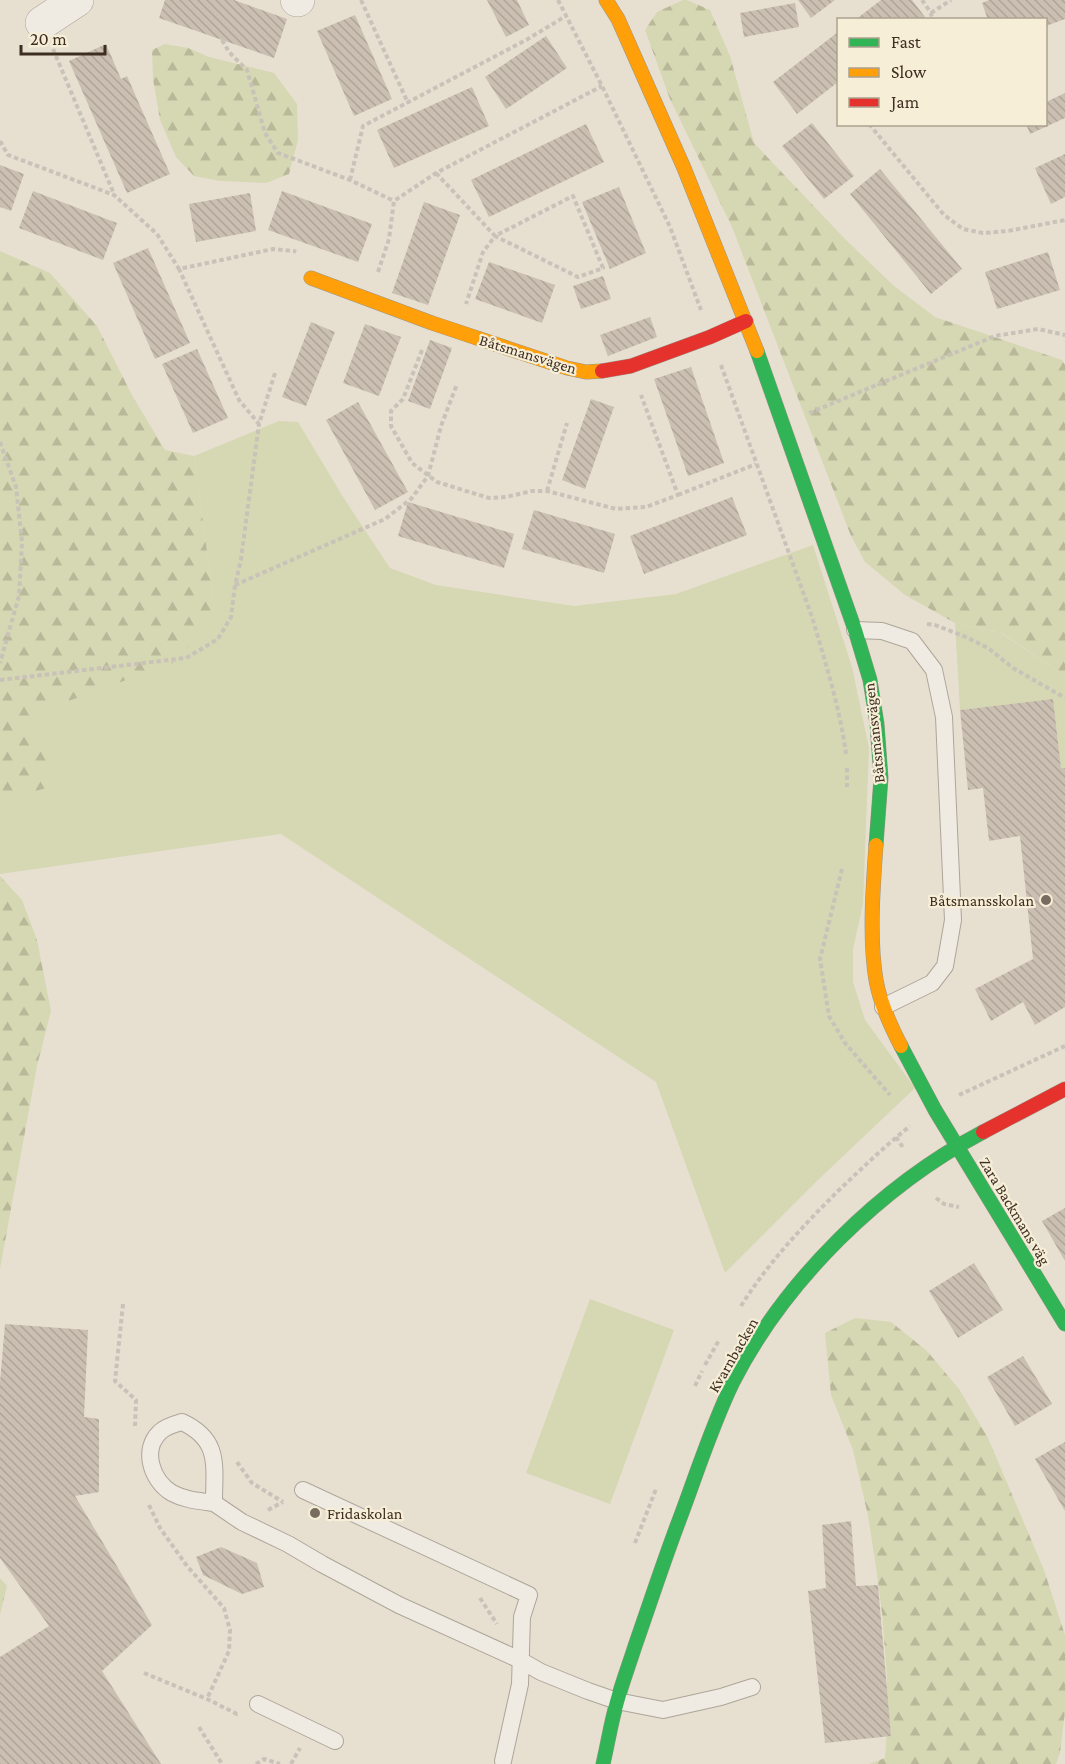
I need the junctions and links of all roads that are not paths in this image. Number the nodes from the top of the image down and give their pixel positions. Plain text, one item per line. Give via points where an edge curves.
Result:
1 (77, 0) edge
2 (615, 6) edge
3 (42, 23) road end
4 (311, 278) road end
5 (746, 321) junction
6 (855, 630) junction
7 (883, 1007) junction
8 (1065, 1089) edge
9 (957, 1146) junction
10 (1065, 1324) edge
11 (303, 1490) dead end
12 (214, 1503) junction
13 (520, 1660) junction
14 (752, 1687) dead end
15 (617, 1701) junction
16 (258, 1704) road end
17 (335, 1741) dead end
18 (503, 1761) dead end
19 (603, 1764) edge

1 - 3 street
2 - 5 street, Båtsmansvägen
4 - 5 street, Båtsmansvägen via 432,323 586,372 631,366
5 - 6 street, Båtsmansvägen
6 - 7 street, Båtsmansvägen via 870,680 877,724 881,778 873,934 876,980
6 - 7 lane via 882,631 912,641 934,670 945,717 953,920 945,966 932,983
7 - 9 street, Båtsmansvägen via 934,1110
8 - 9 street, Kvarnbacken
9 - 10 street, Zara Backmans väg
9 - 15 street, Kvarnbacken via 887,1195 838,1241 791,1293 759,1338 721,1410
11 - 13 lane via 530,1595 522,1617
12 - 12 lane via 215,1458 206,1440 197,1429 182,1422 160,1432 149,1458 155,1476 170,1492
12 - 13 lane via 242,1522 399,1605
13 - 15 lane
13 - 18 lane via 520,1684
14 - 15 lane via 663,1710
15 - 19 street, Kvarnbacken
16 - 17 lane

